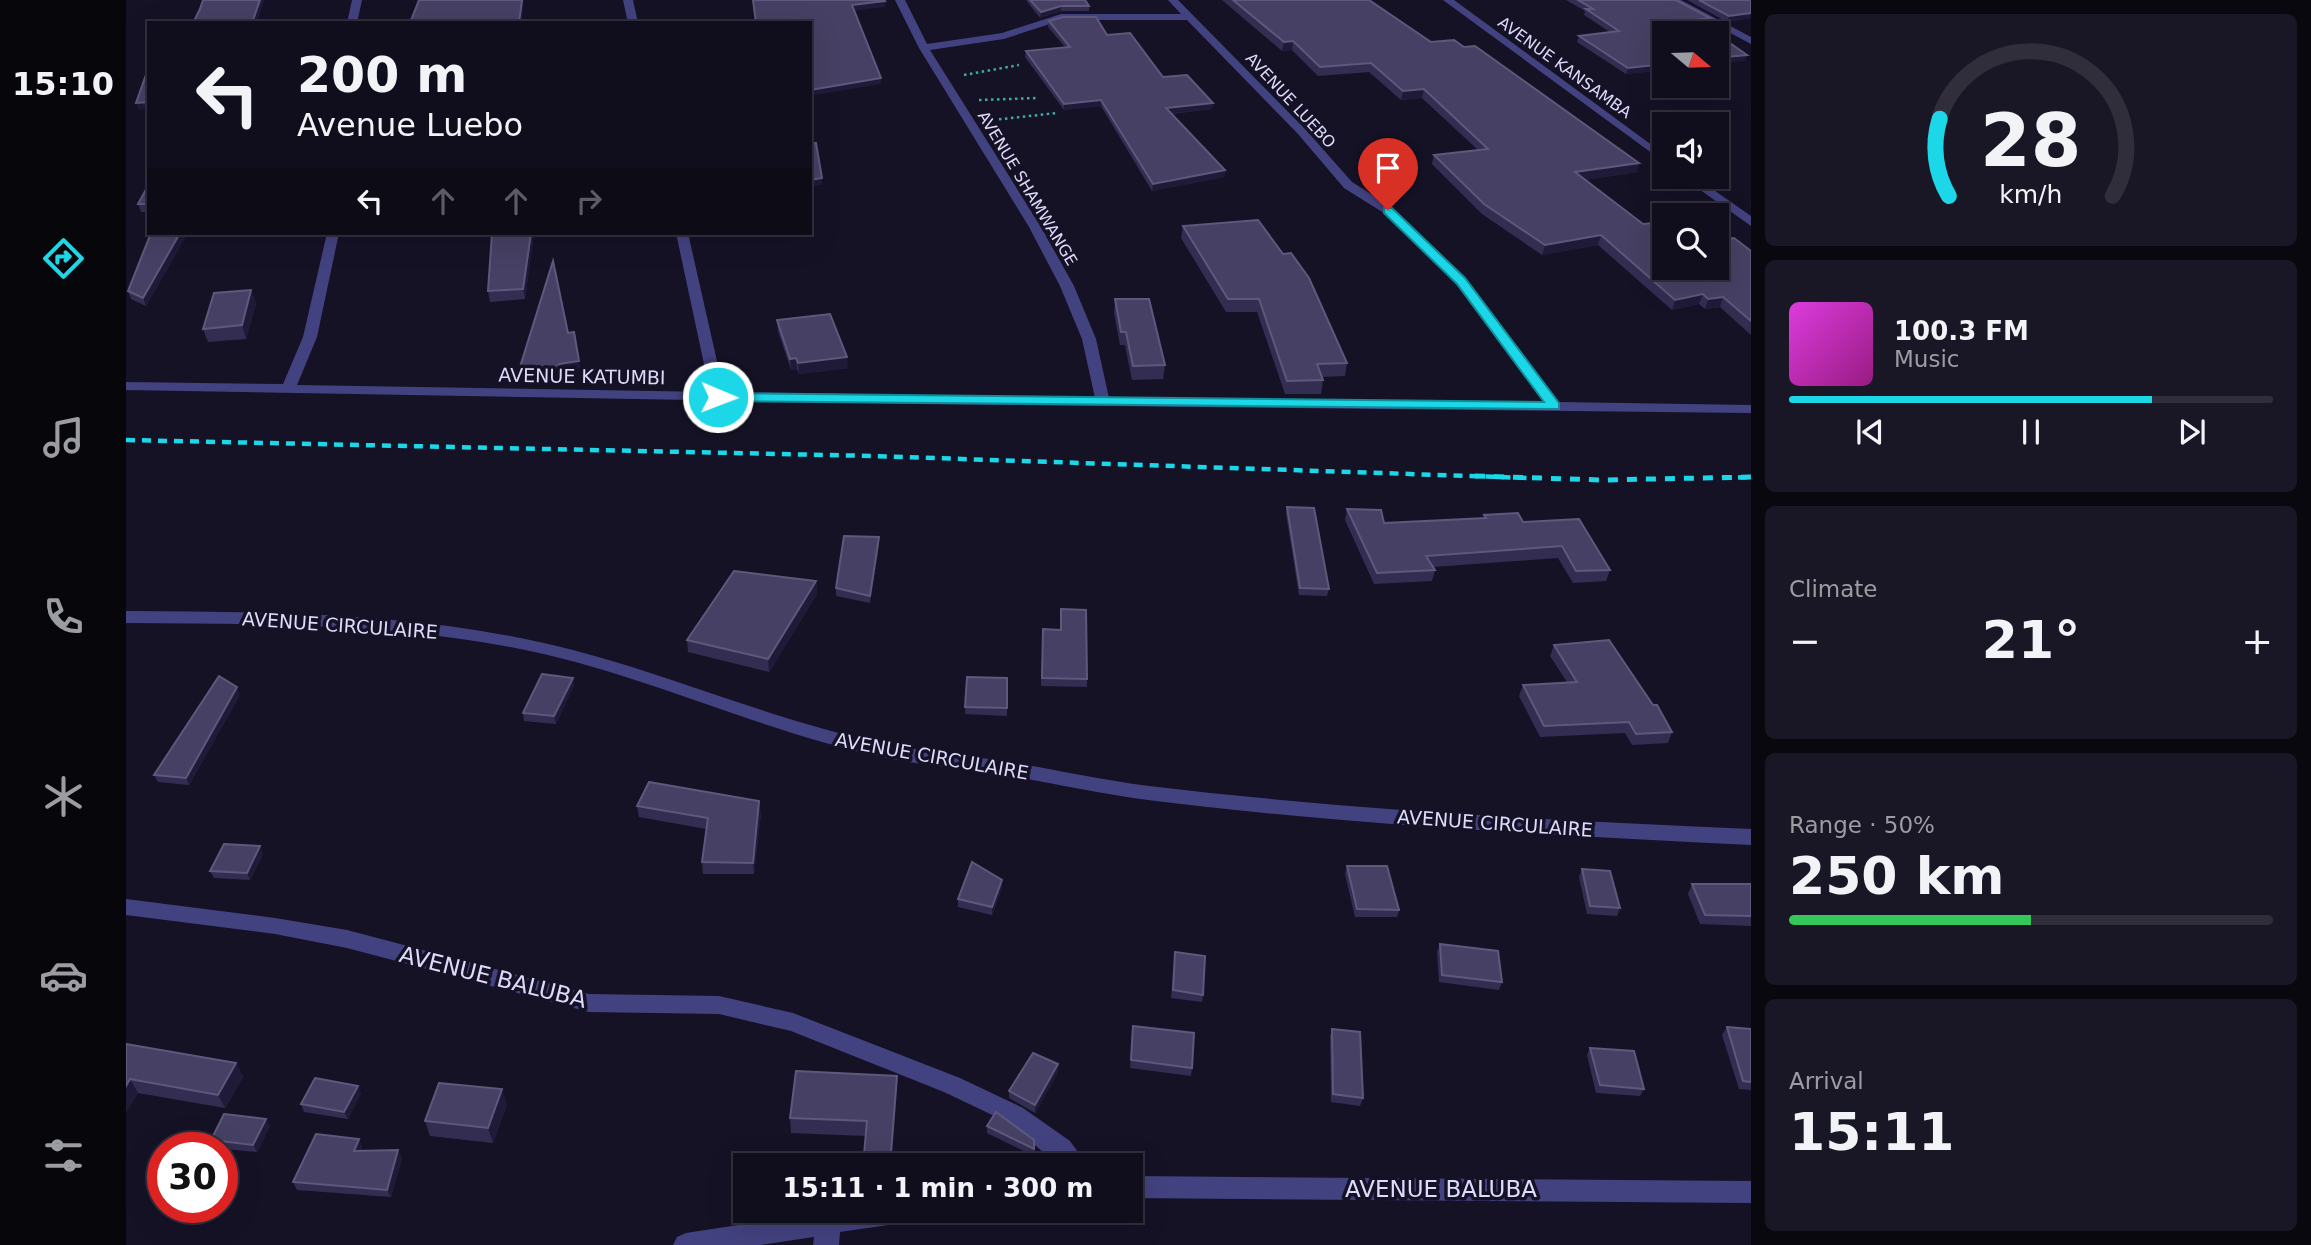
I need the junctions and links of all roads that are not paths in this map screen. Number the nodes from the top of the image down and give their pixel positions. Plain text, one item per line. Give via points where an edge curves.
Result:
1 (357, 0) edge
2 (628, 0) edge
3 (900, 0) edge
4 (1172, 0) edge
5 (1448, 0) edge
6 (1674, 0) edge
7 (1189, 18) junction
8 (352, 21) edge
9 (633, 21) edge
10 (1751, 41) edge
11 (924, 48) junction
12 (1652, 150) edge
13 (1705, 189) edge
14 (1751, 222) edge
15 (333, 235) edge
16 (681, 235) edge
17 (126, 386) edge
18 (288, 391) junction
19 (718, 397) junction
20 (1103, 402) junction
21 (1554, 406) junction
22 (1751, 409) edge
23 (126, 617) edge
24 (1751, 837) edge
25 (126, 907) edge
26 (1065, 1153) edge
27 (1143, 1187) edge
28 (1751, 1192) edge
29 (863, 1223) edge
30 (827, 1234) edge
31 (686, 1245) edge

1 - 8 street
2 - 9 street
3 - 11 street, AVENUE SHAMWANGE
4 - 7 street, AVENUE LUEBO
5 - 12 street, AVENUE KANSAMBA
6 - 10 street
7 - 11 street via 1061,17 1004,36
7 - 21 street, AVENUE LUEBO via 1294,123 1348,185 1388,210 1461,281
11 - 20 street, AVENUE SHAMWANGE via 1067,286 1089,339
13 - 14 street
15 - 18 street via 310,337
16 - 19 street
17 - 18 street, AVENUE KATUMBI
18 - 19 street, AVENUE KATUMBI
19 - 20 street, AVENUE KATUMBI
20 - 21 street, AVENUE KATUMBI
21 - 22 street, AVENUE KATUMBI
23 - 24 street, AVENUE CIRCULAIRE via 345,621 517,643 587,659 819,735 888,752 1143,793 1281,809
25 - 26 street, AVENUE BALUBA via 346,939 589,1003 719,1005 793,1021 1015,1115
27 - 28 street, AVENUE BALUBA
29 - 30 street
30 - 31 street

